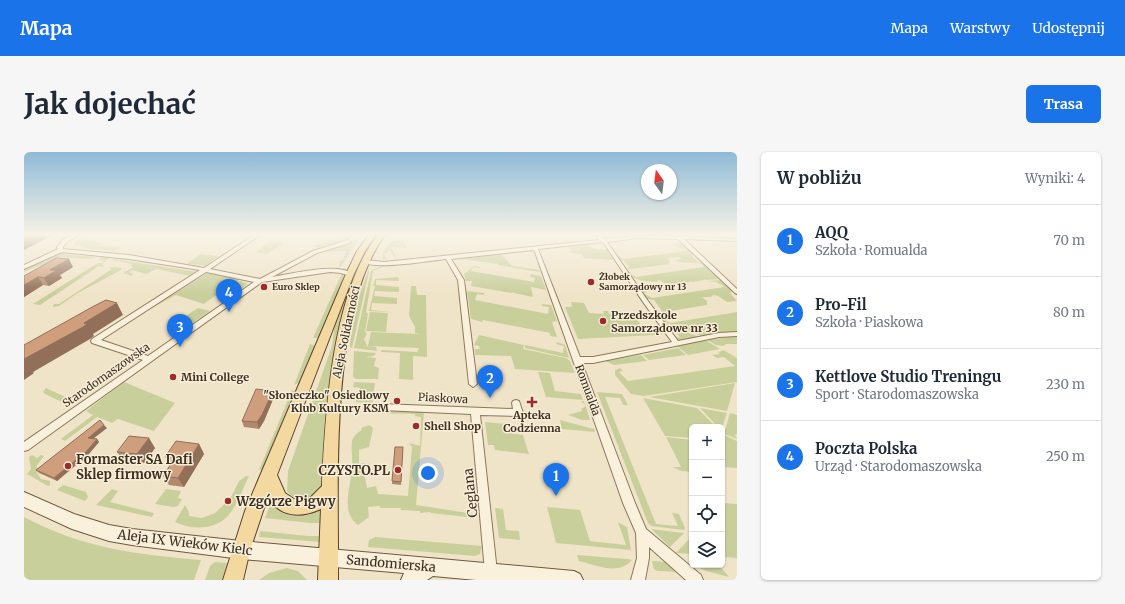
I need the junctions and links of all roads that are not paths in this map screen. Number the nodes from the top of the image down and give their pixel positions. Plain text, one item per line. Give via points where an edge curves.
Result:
1 (50, 255) edge
2 (109, 255) edge
3 (230, 255) edge
4 (310, 255) edge
5 (359, 255) edge
6 (369, 255) edge
7 (467, 255) edge
8 (538, 255) edge
9 (613, 255) edge
10 (698, 255) edge
11 (447, 257) junction
12 (365, 262) junction
13 (24, 267) edge
14 (207, 270) junction
15 (350, 274) junction
16 (260, 281) junction
17 (737, 292) edge
18 (737, 334) edge
19 (677, 344) junction
20 (149, 359) junction
21 (577, 360) junction
22 (473, 384) dead end
23 (516, 403) dead end
24 (381, 407) dead end
25 (476, 412) junction
26 (24, 448) edge
27 (269, 475) junction
28 (331, 485) junction
29 (24, 499) edge
30 (642, 532) junction
31 (241, 550) junction
32 (329, 558) junction
33 (432, 567) junction
34 (491, 572) junction
35 (234, 580) edge
36 (328, 580) edge
37 (410, 580) edge
38 (574, 580) edge
39 (638, 580) edge
40 (696, 580) edge

1 - 13 street
2 - 14 street
3 - 14 street
4 - 16 street, Starodomaszowska
5 - 15 main road, Aleja Solidarności
6 - 12 main road, Aleja Solidarności
7 - 11 street
8 - 21 street, Romualda
9 - 19 street
10 - 17 street
11 - 12 street via 384,264
11 - 22 street via 461,280
12 - 28 main road, Aleja Solidarności via 354,289 338,364
14 - 16 street
14 - 20 street via 95,341
15 - 16 street via 330,270
15 - 27 main road, Aleja Solidarności
16 - 20 street, Starodomaszowska
18 - 19 street
19 - 21 street via 630,354
20 - 26 street, Starodomaszowska
21 - 30 street, Romualda
23 - 25 street, Piaskowa via 518,413
24 - 25 street, Piaskowa
25 - 34 street, Ceglana
27 - 28 main road via 279,498 292,507 302,508 315,504 327,495
27 - 31 main road, Aleja Solidarności
28 - 32 main road, Aleja Solidarności
29 - 31 main road, Aleja IX Wieków Kielc via 72,521 109,533
30 - 39 street, Romualda via 643,558
30 - 40 street, Romualda
31 - 32 main road, Aleja IX Wieków Kielc
31 - 35 main road, Aleja Solidarności
32 - 33 main road, Sandomierska
32 - 36 main road, Aleja Solidarności
33 - 34 main road, Sandomierska
33 - 37 main road
34 - 38 main road, Sandomierska

